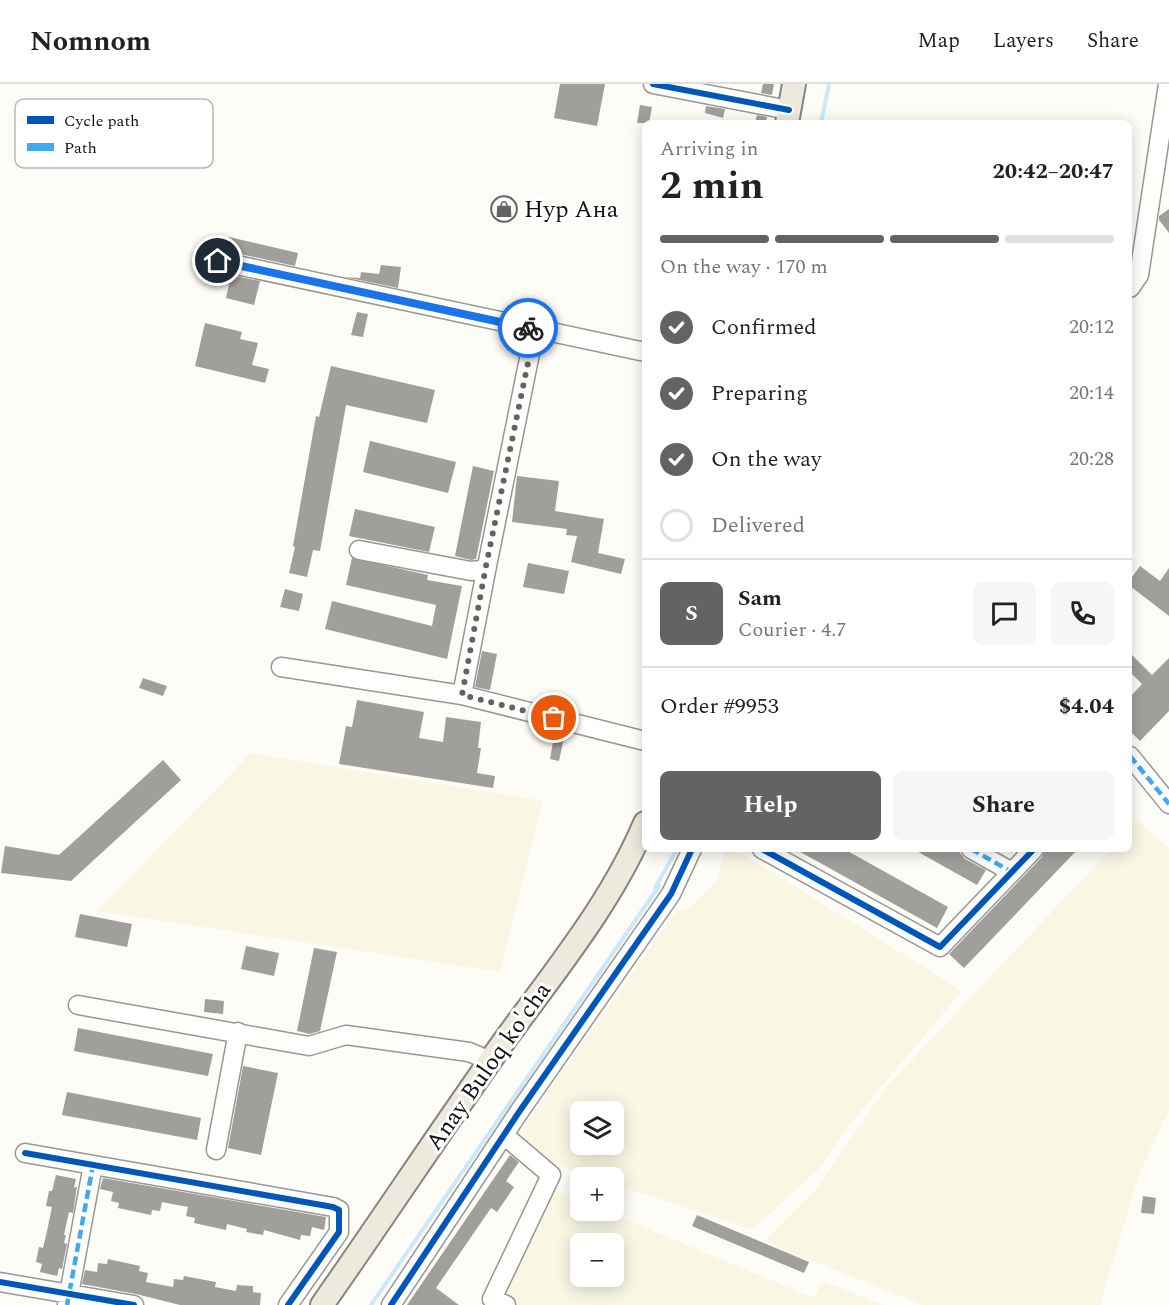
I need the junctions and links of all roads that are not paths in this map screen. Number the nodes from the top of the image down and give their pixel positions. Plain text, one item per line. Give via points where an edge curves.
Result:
1 (653, 84) edge
2 (794, 84) edge
3 (1168, 84) edge
4 (788, 116) edge
5 (218, 261) dead end
6 (1132, 285) edge
7 (535, 329) junction
8 (642, 351) edge
9 (359, 550) dead end
10 (486, 566) junction
11 (281, 667) dead end
12 (462, 695) junction
13 (642, 740) edge
14 (1132, 758) edge
15 (1166, 795) edge
16 (642, 830) edge
17 (691, 852) edge
18 (767, 852) edge
19 (976, 852) edge
20 (1031, 852) edge
21 (1012, 872) junction
22 (78, 1005) dead end
23 (238, 1032) junction
24 (490, 1061) junction
25 (504, 1134) junction
26 (216, 1150) dead end
27 (26, 1153) dead end
28 (93, 1165) junction
29 (0, 1282) edge
30 (68, 1299) edge
31 (134, 1305) edge
32 (288, 1305) edge
33 (322, 1305) edge
34 (391, 1305) edge
35 (506, 1305) edge

1 - 4 street
2 - 4 main road
3 - 6 street via 1139,275
5 - 7 street
7 - 8 street
7 - 10 street
9 - 10 street via 471,571
10 - 12 street
11 - 12 street
12 - 13 street
14 - 15 street
16 - 24 main road, Anay Buloq ko'cha via 602,903
17 - 25 street via 671,894
18 - 21 street via 940,947
19 - 21 street
20 - 21 street
22 - 23 street
23 - 24 street via 309,1046 346,1035 469,1052
23 - 26 street
24 - 33 main road, Anay Buloq ko'cha
25 - 34 street
25 - 35 street via 551,1176 492,1299
27 - 28 street
28 - 30 street
28 - 32 street via 339,1210 339,1232
29 - 30 street
30 - 31 street

